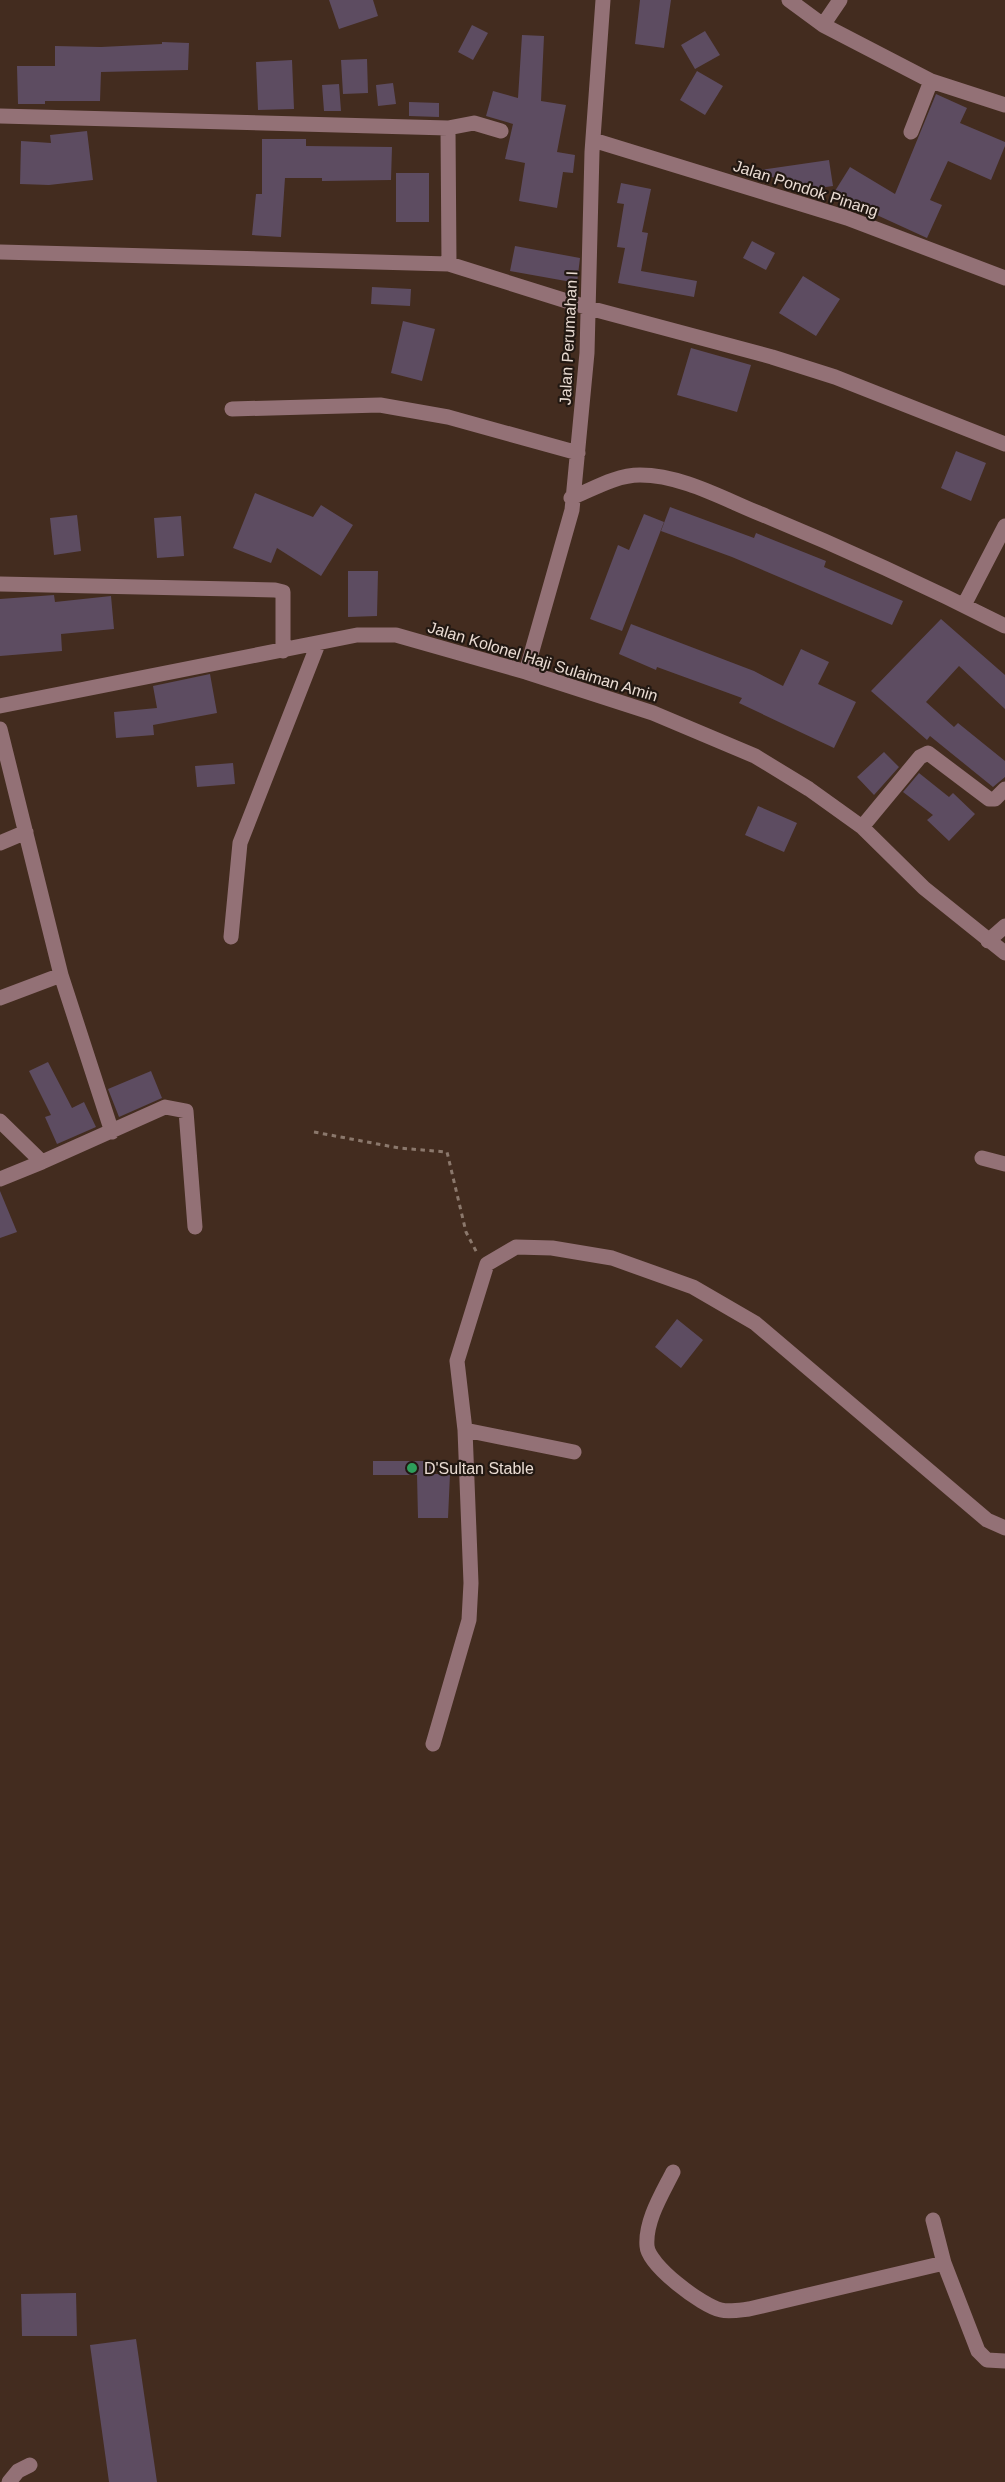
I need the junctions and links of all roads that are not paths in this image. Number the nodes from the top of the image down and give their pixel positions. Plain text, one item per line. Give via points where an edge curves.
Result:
1 (603, 0) edge
2 (789, 0) edge
3 (840, 0) edge
4 (824, 25) junction
5 (930, 81) junction
6 (1005, 105) edge
7 (0, 116) edge
8 (448, 128) junction
9 (501, 131) dead end
10 (911, 132) dead end
11 (593, 140) junction
12 (0, 252) edge
13 (449, 264) junction
14 (1005, 278) edge
15 (590, 308) junction
16 (232, 409) dead end
17 (1005, 444) edge
18 (578, 453) junction
19 (571, 498) junction
20 (1005, 526) edge
21 (0, 584) edge
22 (964, 605) junction
23 (1005, 626) edge
24 (318, 644) junction
25 (283, 651) junction
26 (526, 672) junction
27 (0, 706) edge
28 (0, 729) edge
29 (1005, 789) edge
30 (862, 827) junction
31 (26, 832) junction
32 (0, 843) edge
33 (1005, 926) edge
34 (231, 937) dead end
35 (988, 941) junction
36 (1005, 953) edge
37 (61, 975) junction
38 (0, 998) edge
39 (0, 1121) edge
40 (112, 1132) junction
41 (982, 1158) dead end
42 (42, 1162) junction
43 (1005, 1164) edge
44 (0, 1179) edge
45 (195, 1227) dead end
46 (465, 1430) junction
47 (574, 1452) dead end
48 (1005, 1528) edge
49 (433, 1744) dead end
50 (673, 2172) dead end
51 (933, 2220) dead end
52 (944, 2263) junction
53 (1005, 2361) edge
54 (30, 2465) dead end
55 (9, 2482) edge

1 - 11 street, Jalan Perumahan I
2 - 4 street
3 - 4 street
4 - 5 street
5 - 6 street
5 - 10 street
7 - 8 street
8 - 9 street via 474,123
8 - 13 street
11 - 14 street, Jalan Pondok Pinang via 848,218
11 - 15 street, Jalan Perumahan I
12 - 13 street
13 - 15 street
15 - 17 street via 835,377
15 - 18 street, Jalan Perumahan I
16 - 18 street via 380,405 448,417
18 - 19 street, Jalan Perumahan I
19 - 22 street via 622,477 659,477 695,487 828,542
19 - 26 street, Jalan Perumahan I via 572,510
20 - 22 street
21 - 25 street via 275,590 283,592
22 - 23 street
24 - 25 street, Jalan Kolonel Haji Sulaiman Amin
24 - 26 street, Jalan Kolonel Haji Sulaiman Amin via 357,635 392,634
24 - 34 street via 240,843
25 - 27 street, Jalan Kolonel Haji Sulaiman Amin
26 - 30 street, Jalan Kolonel Haji Sulaiman Amin via 652,713 755,756
28 - 31 street
29 - 30 street via 995,799 989,799 927,753
30 - 35 street, Jalan Kolonel Haji Sulaiman Amin via 924,888
31 - 32 street
31 - 37 street
33 - 35 street
35 - 36 street, Jalan Kolonel Haji Sulaiman Amin
37 - 38 street
37 - 40 street
39 - 42 street
40 - 42 street
40 - 45 street via 165,1107 186,1110
41 - 43 street
42 - 44 street
46 - 47 street
46 - 48 street via 457,1361 488,1264 516,1247 552,1248 612,1258 693,1287 754,1323 987,1520
46 - 49 street via 469,1620
50 - 52 street via 650,2224 649,2256 705,2305 723,2311 749,2309
51 - 52 street
52 - 53 street via 978,2350 987,2360
54 - 55 street

